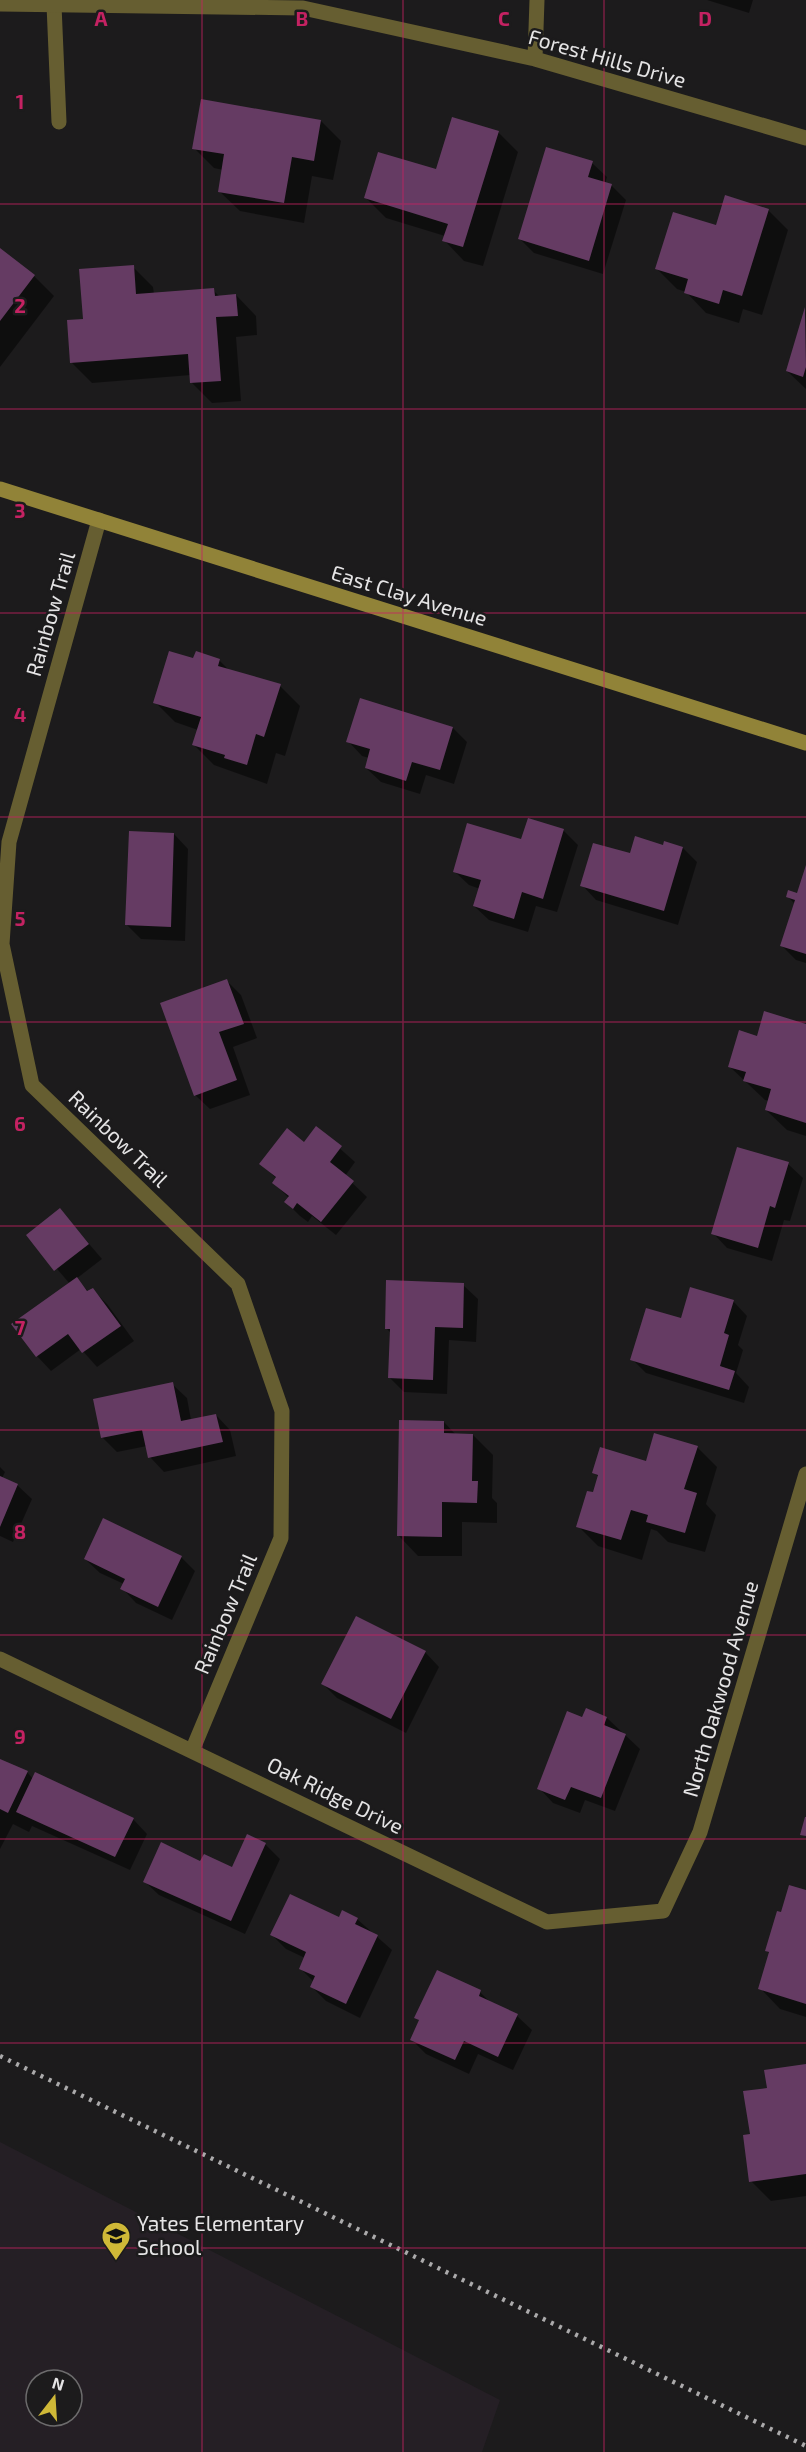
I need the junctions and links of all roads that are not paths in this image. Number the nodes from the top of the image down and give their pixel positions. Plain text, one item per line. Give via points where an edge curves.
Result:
1 (537, 0) edge
2 (0, 4) edge
3 (54, 5) junction
4 (535, 58) junction
5 (60, 122) dead end
6 (806, 138) edge
7 (0, 489) edge
8 (99, 520) junction
9 (806, 742) edge
10 (806, 1474) edge
11 (0, 1659) edge
12 (192, 1751) junction
13 (663, 1911) joint

1 - 4 street
2 - 3 street, Forest Hills Drive
3 - 4 street, Forest Hills Drive via 303,8
3 - 5 street
4 - 6 street, Forest Hills Drive
7 - 8 street, East Clay Avenue
8 - 9 street, East Clay Avenue
8 - 12 street, Rainbow Trail via 9,842 2,944 32,1085 238,1284 282,1411 281,1538
10 - 13 street, North Oakwood Avenue via 700,1832
11 - 12 street, Oak Ridge Drive
12 - 13 street, Oak Ridge Drive via 547,1922

